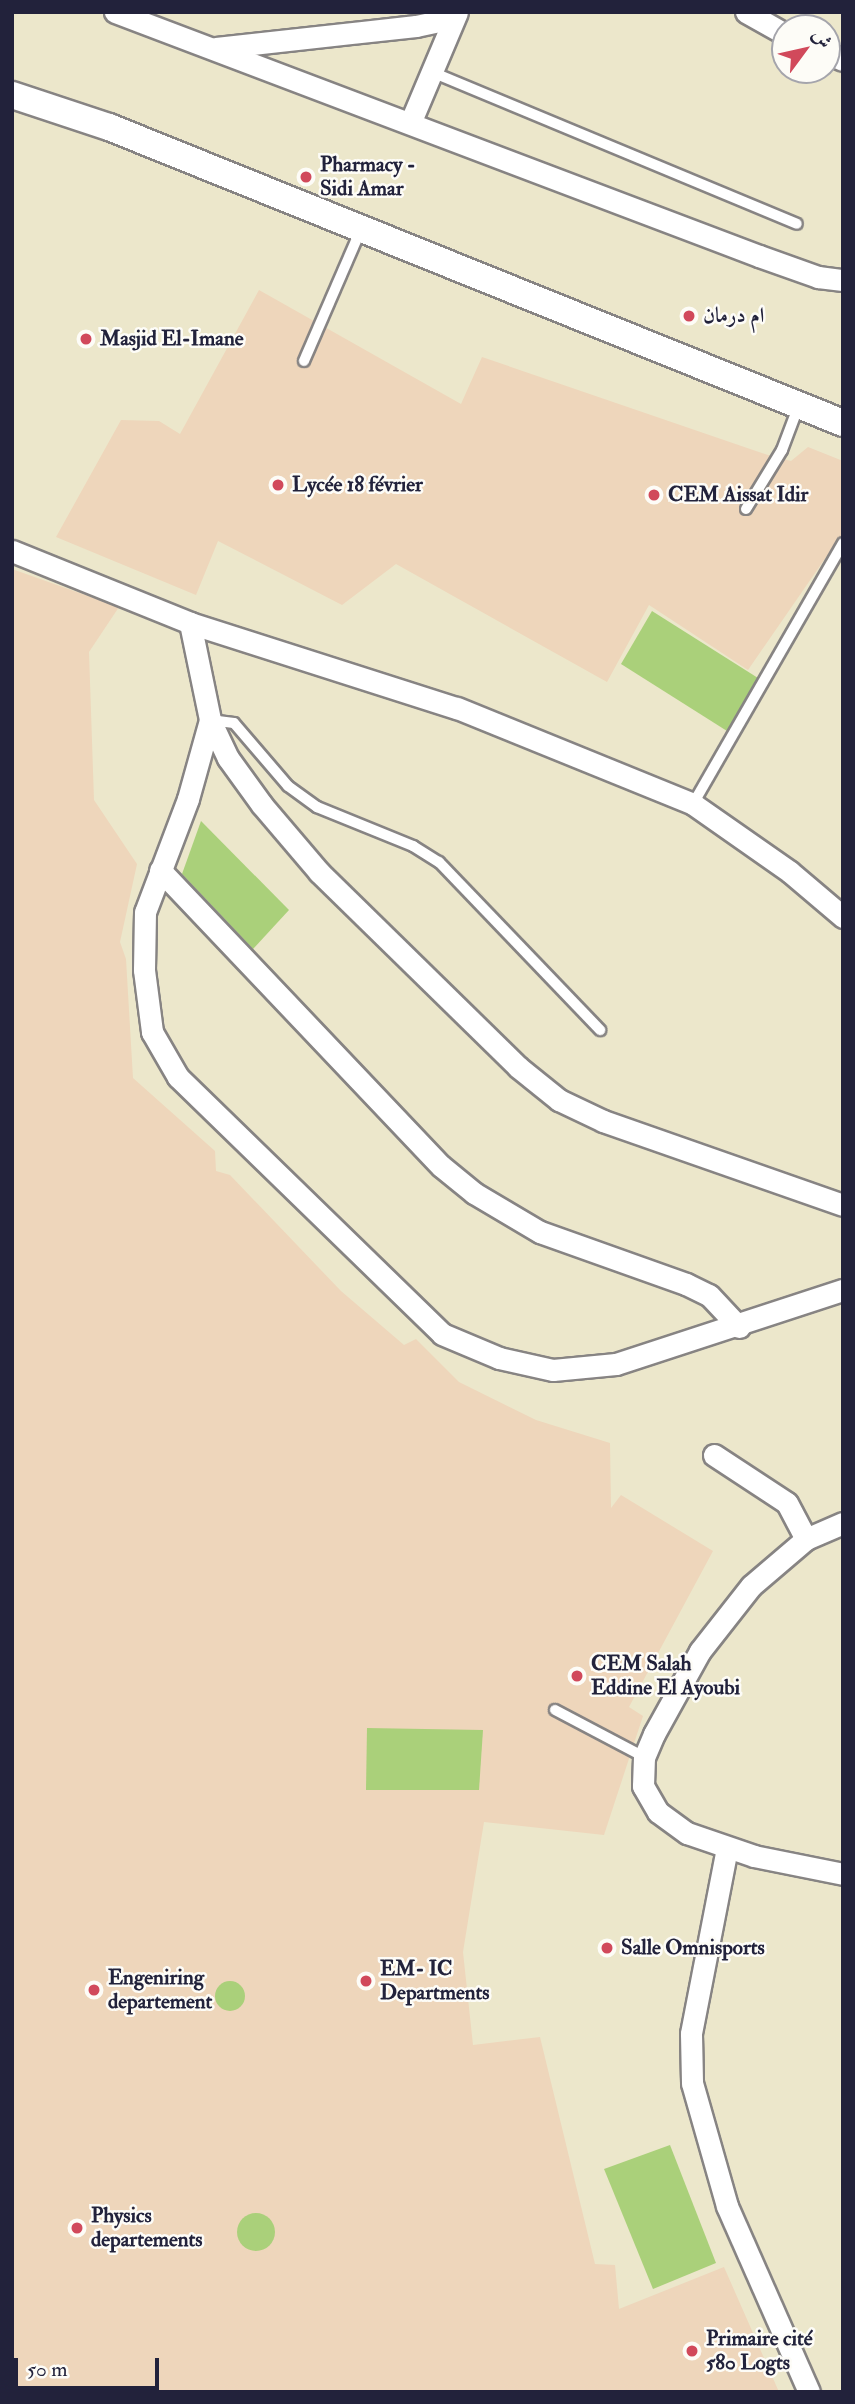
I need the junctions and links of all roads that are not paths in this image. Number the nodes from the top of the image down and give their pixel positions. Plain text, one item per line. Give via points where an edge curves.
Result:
1 (115, 12) edge
2 (451, 12) edge
3 (457, 12) edge
4 (746, 12) edge
5 (771, 26) edge
6 (210, 49) junction
7 (432, 72) junction
8 (12, 95) edge
9 (411, 121) junction
10 (797, 224) dead end
11 (361, 229) junction
12 (843, 280) edge
13 (303, 362) dead end
14 (799, 405) junction
15 (843, 424) edge
16 (746, 509) dead end
17 (843, 543) edge
18 (12, 551) edge
19 (190, 623) junction
20 (211, 720) junction
21 (693, 804) junction
22 (160, 870) junction
23 (843, 917) edge
24 (600, 1030) dead end
25 (843, 1205) edge
26 (843, 1290) edge
27 (739, 1327) junction
28 (714, 1455) dead end
29 (843, 1523) edge
30 (806, 1539) junction
31 (555, 1710) dead end
32 (644, 1757) junction
33 (727, 1848) junction
34 (843, 1874) edge
35 (809, 2392) edge

1 - 6 street
2 - 6 street via 440,21 416,26
3 - 7 street
4 - 5 street
6 - 9 street
7 - 9 street
7 - 10 lane
8 - 11 street via 109,127
9 - 12 street via 759,256 818,277
11 - 13 lane
11 - 14 street
14 - 15 street
14 - 16 lane via 782,450
17 - 21 lane
18 - 19 street
19 - 20 street
19 - 21 street via 457,708
20 - 22 street via 188,799
20 - 24 lane via 234,723 288,786 317,807 439,862
20 - 25 street via 228,758 319,872 518,1067 559,1100 603,1121
21 - 23 street via 790,872
22 - 27 street via 474,1194 540,1232 709,1295
22 - 27 street via 145,912 144,970 152,1032 178,1077 442,1334 499,1359 553,1370 616,1364
26 - 27 street
28 - 30 street via 787,1503
29 - 30 street
30 - 32 street via 751,1586 700,1651
31 - 32 lane
32 - 33 street via 643,1786 657,1812 687,1833
33 - 34 street
33 - 35 street via 691,2034 692,2083 727,2206

